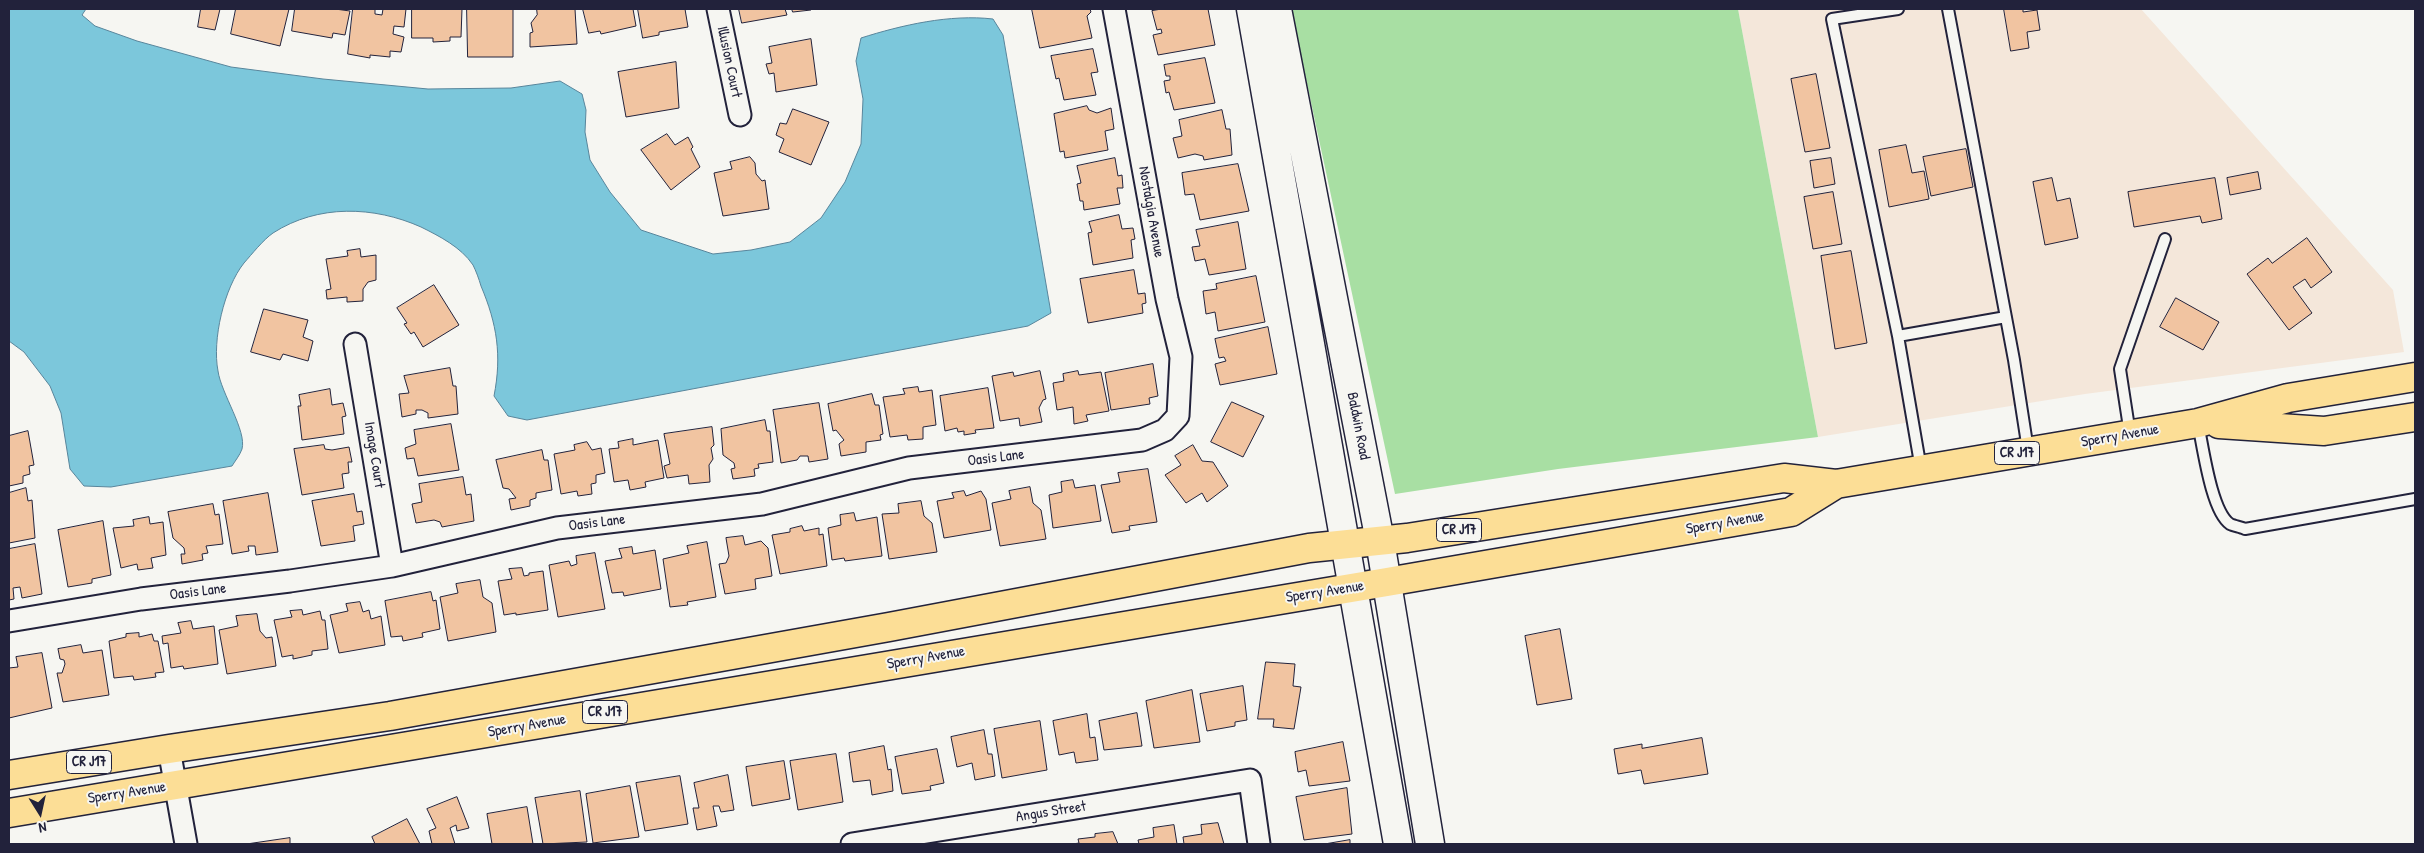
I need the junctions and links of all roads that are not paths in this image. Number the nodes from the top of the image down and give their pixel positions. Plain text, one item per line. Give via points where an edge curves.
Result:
1 (718, 9) edge
2 (1114, 9) edge
3 (1251, 9) edge
4 (1277, 9) edge
5 (1898, 9) edge
6 (1948, 9) edge
7 (740, 115) dead end
8 (2165, 239) dead end
9 (2006, 317) junction
10 (1898, 336) junction
11 (356, 344) dead end
12 (2415, 377) edge
13 (1178, 416) joint
14 (2415, 417) edge
15 (2198, 422) junction
16 (2130, 434) junction
17 (2029, 451) junction
18 (1921, 469) junction
19 (1836, 484) junction
20 (2415, 499) edge
21 (1380, 541) junction
22 (1347, 544) junction
23 (392, 566) junction
24 (1387, 582) junction
25 (1355, 587) junction
26 (9, 621) edge
27 (169, 749) junction
28 (9, 775) edge
29 (176, 785) junction
30 (9, 813) edge
31 (186, 844) edge
32 (852, 844) edge
33 (1259, 844) edge
34 (1398, 844) edge
35 (1430, 844) edge

1 - 7 street, Illusion Court
2 - 13 street, Nostalgia Avenue via 1165,289 1181,357
3 - 22 main road, Baldwin Road
4 - 21 main road, Baldwin Road
5 - 10 lane via 1832,19
6 - 9 lane
8 - 16 lane via 2120,369
9 - 10 lane
9 - 17 lane
10 - 18 lane
11 - 23 street, Image Court
12 - 15 main road, Sperry Avenue / CR J17 via 2288,398
13 - 23 street, Oasis Lane via 1165,430 1142,440 909,468 762,504 557,528
14 - 15 main road, Sperry Avenue / CR J17 via 2324,431
15 - 16 main road, Sperry Avenue / CR J17
15 - 20 lane via 2216,499 2230,524 2245,529
16 - 17 main road, Sperry Avenue / CR J17
17 - 18 main road, Sperry Avenue / CR J17
18 - 19 main road, Sperry Avenue / CR J17
19 - 21 main road, Sperry Avenue / CR J17 via 1784,478
19 - 24 main road, Sperry Avenue / CR J17 via 1791,512
21 - 22 main road, Sperry Avenue / CR J17
21 - 24 main road, Baldwin Road
22 - 25 main road, Baldwin Road
22 - 27 main road, Sperry Avenue / CR J17 via 390,716
23 - 26 street, Oasis Lane via 141,598
24 - 25 main road, Sperry Avenue / CR J17
24 - 35 main road, Baldwin Road
25 - 29 main road, Sperry Avenue / CR J17
25 - 34 main road, Baldwin Road
27 - 28 main road, Sperry Avenue / CR J17
27 - 29 street
29 - 30 main road, Sperry Avenue / CR J17
29 - 31 street
32 - 33 street, Angus Street via 1250,780

